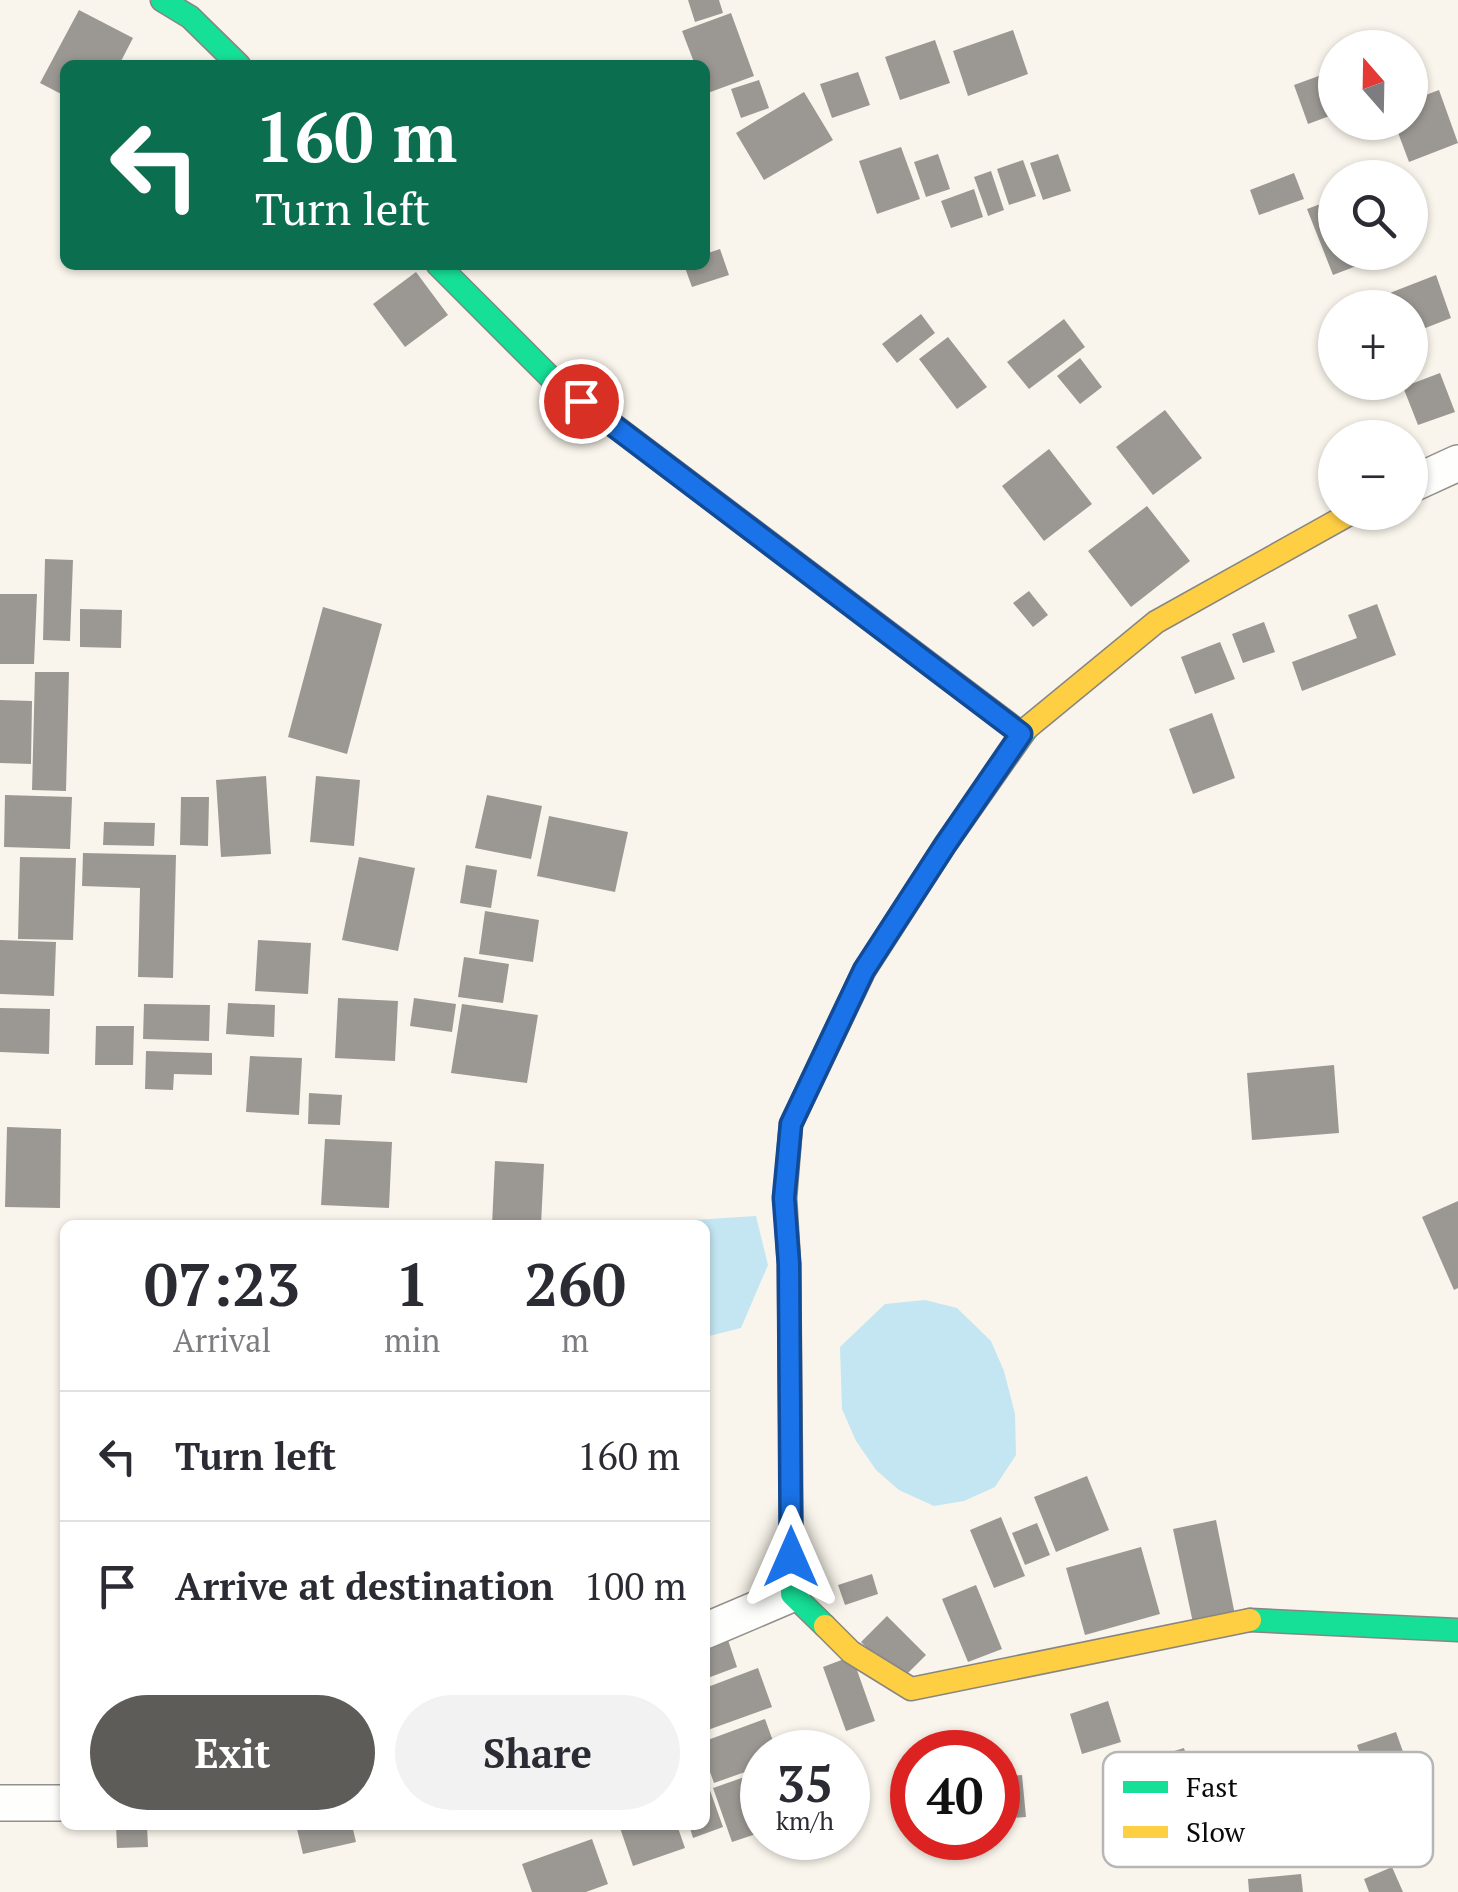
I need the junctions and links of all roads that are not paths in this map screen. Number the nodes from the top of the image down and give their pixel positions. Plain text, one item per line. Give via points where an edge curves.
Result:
1 (162, 0) edge
2 (234, 60) edge
3 (443, 270) edge
4 (1458, 462) edge
5 (1428, 477) edge
6 (1321, 530) edge
7 (1021, 734) junction
8 (792, 1594) junction
9 (710, 1628) edge
10 (1458, 1630) edge
11 (0, 1803) edge
12 (60, 1804) edge

1 - 2 street
3 - 7 street via 550,377
4 - 5 street
6 - 7 street via 1156,622
7 - 8 street via 864,970 791,1124 784,1198
8 - 9 street
8 - 10 street via 851,1652 911,1689 1254,1620
11 - 12 street

